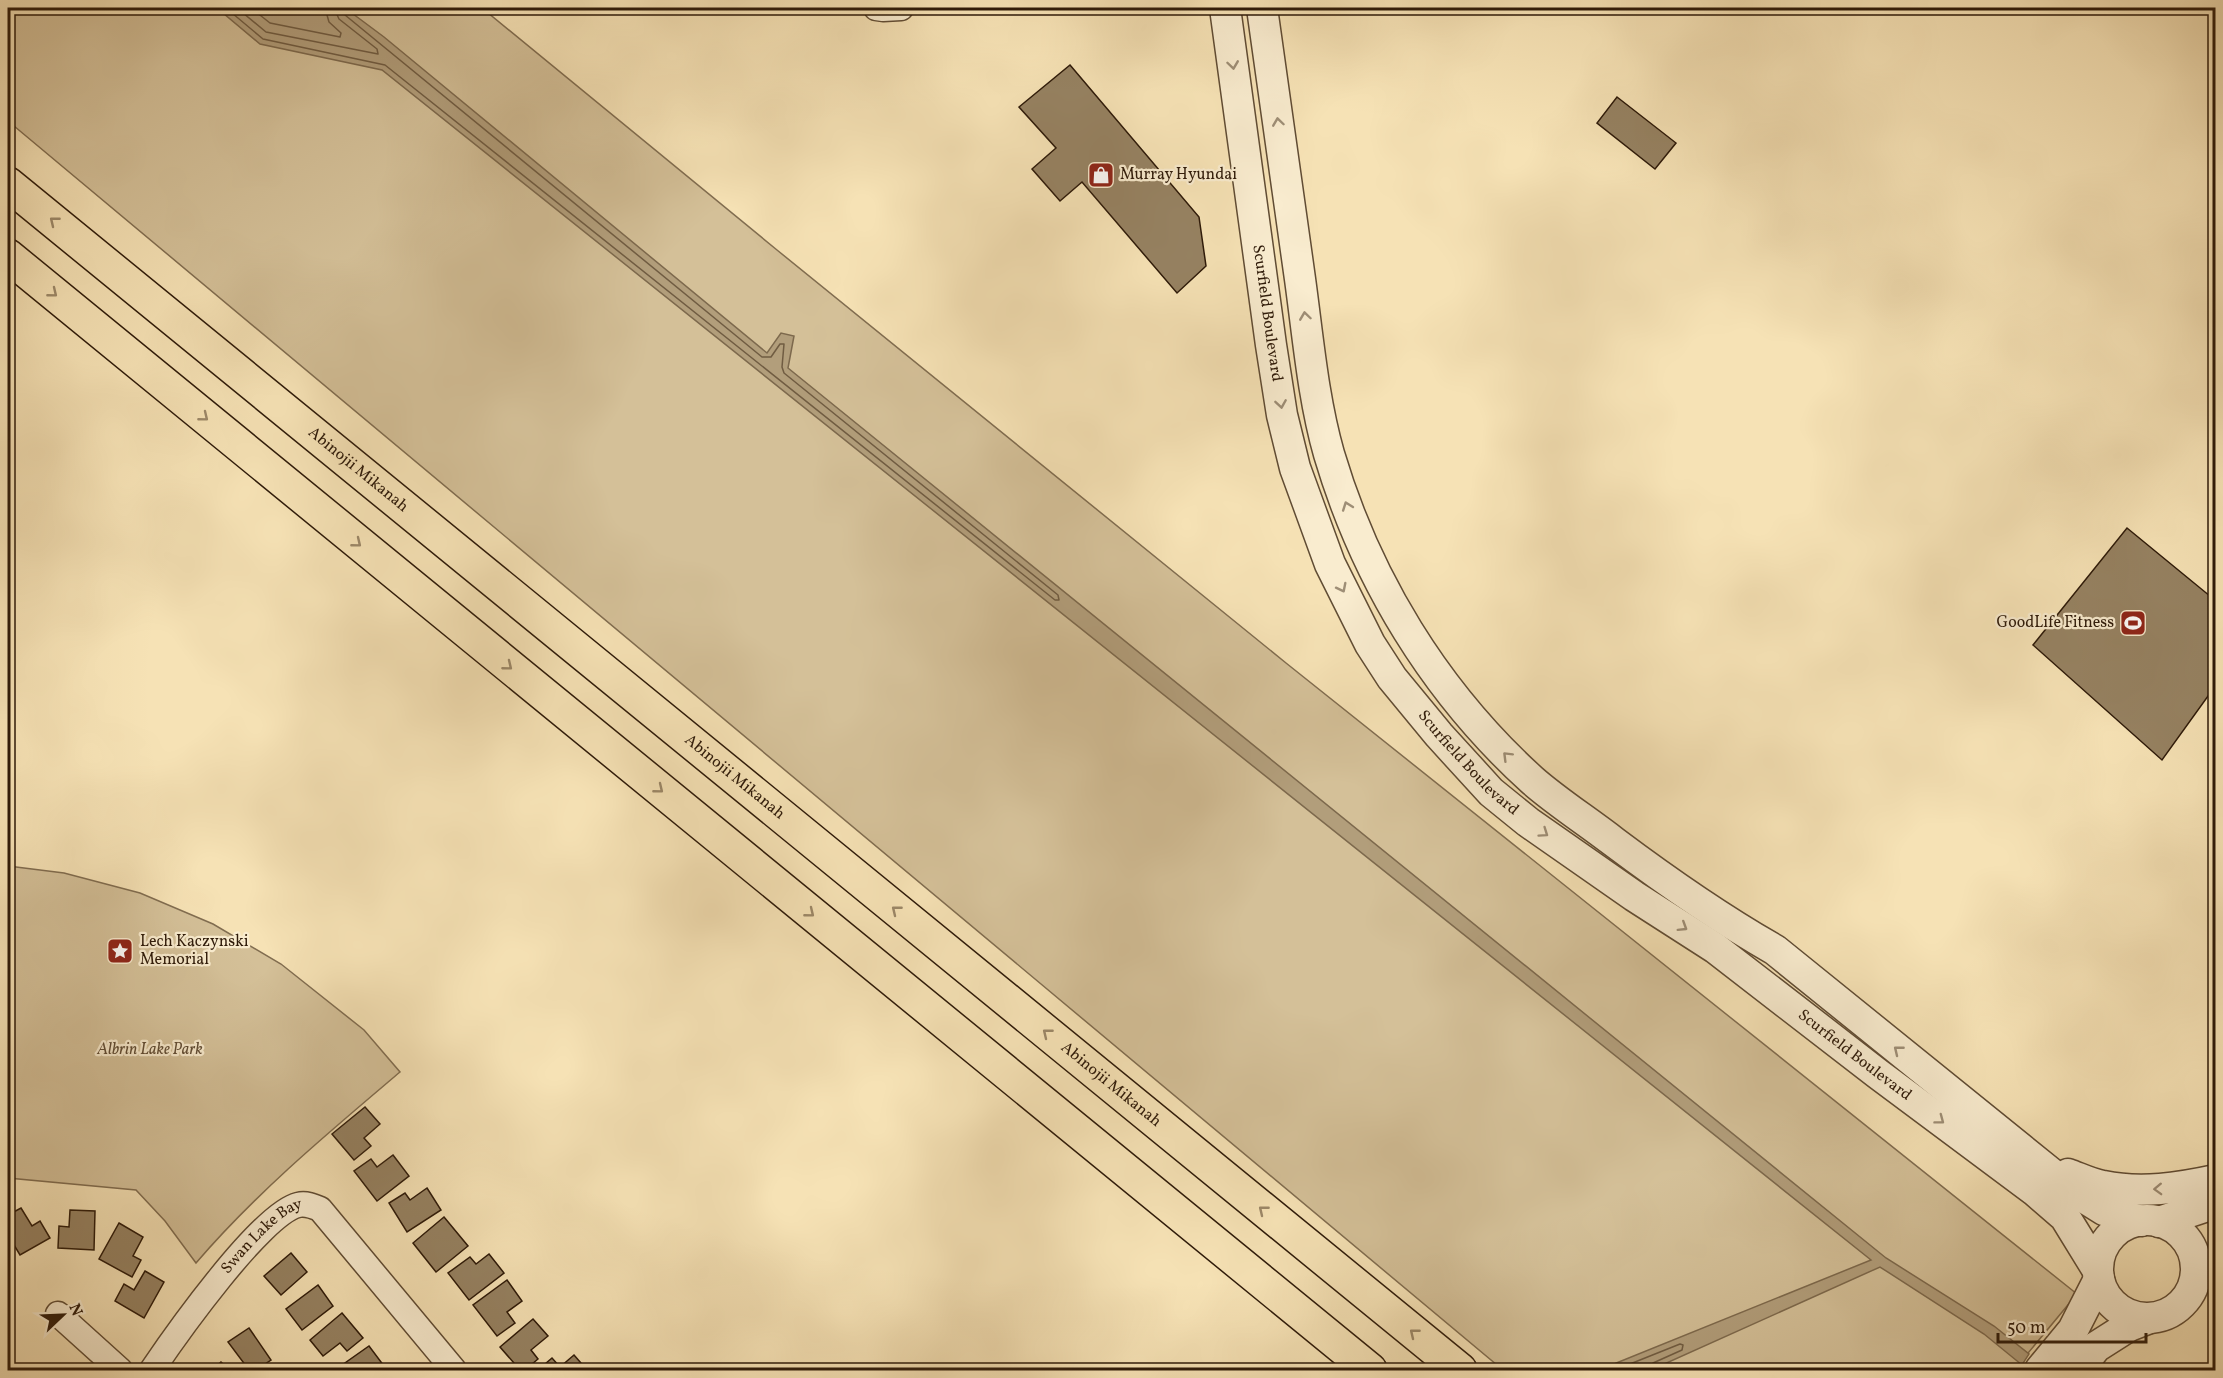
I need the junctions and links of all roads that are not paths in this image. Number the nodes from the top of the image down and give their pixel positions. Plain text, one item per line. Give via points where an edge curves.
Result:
1 (876, 8) edge
2 (901, 8) edge
3 (1225, 8) edge
4 (1262, 8) edge
5 (8, 183) edge
6 (8, 256) edge
7 (2042, 1167) junction
8 (2216, 1180) edge
9 (2216, 1203) edge
10 (2150, 1221) junction
11 (2216, 1245) edge
12 (2098, 1274) junction
13 (2196, 1280) junction
14 (58, 1314) dead end
15 (2147, 1319) junction
16 (120, 1371) edge
17 (152, 1371) edge
18 (454, 1371) edge
19 (1370, 1371) edge
20 (1460, 1371) edge
21 (2040, 1371) edge
22 (2078, 1371) edge

1 - 2 street
3 -> 12 street, Scurfield Boulevard via 1271,345 1295,468 1330,564 1370,644 1392,678 1491,792 1616,884 1715,948 2035,1191 2065,1216
7 -> 4 street, Scurfield Boulevard via 1775,950 1652,870 1534,782 1466,712 1406,629 1362,546 1329,452 1314,383
20 -> 5 main road, Abinojii Mikanah
6 -> 19 main road
8 -> 7 street via 2175,1188 2130,1190 2102,1186
7 - 10 street, Scurfield Boulevard via 2104,1210
9 - 10 street
10 - 12 street via 2132,1221 2107,1240 2100,1253
10 - 13 street via 2166,1223 2191,1246
11 - 13 street
12 - 15 street via 2107,1298 2118,1310
12 - 21 street via 2073,1330
13 - 15 street via 2178,1308 2163,1317
14 - 16 street
15 - 22 street via 2096,1347
17 - 18 street, Swan Lake Bay via 176,1334 258,1235 278,1215 299,1204 320,1209

